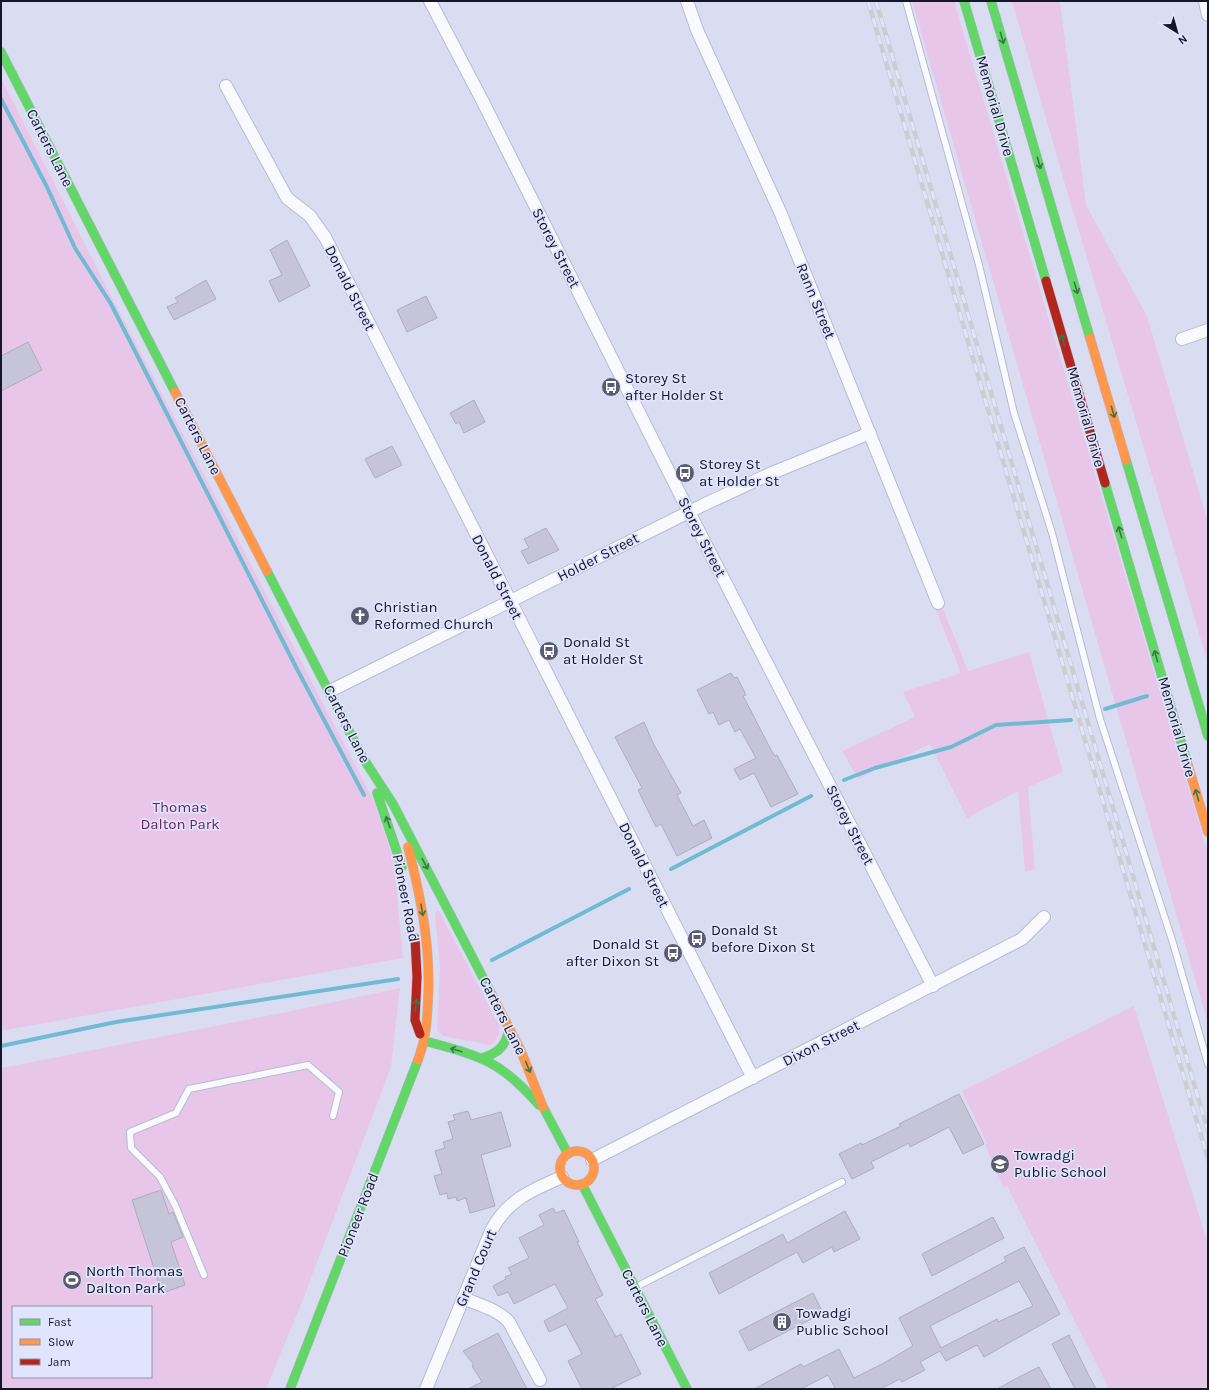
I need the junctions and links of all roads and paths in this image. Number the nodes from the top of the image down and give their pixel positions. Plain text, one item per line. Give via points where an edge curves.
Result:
1 (430, 1) edge
2 (687, 1) edge
3 (906, 1) edge
4 (964, 1) edge
5 (991, 1) edge
6 (1205, 1) edge
7 (1208, 15) edge
8 (1, 52) edge
9 (226, 86) dead end
10 (1208, 330) edge
11 (1182, 339) dead end
12 (870, 432) junction
13 (689, 512) junction
14 (509, 602) junction
15 (938, 603) dead end
16 (330, 691) junction
17 (1208, 736) edge
18 (363, 758) junction
19 (400, 817) junction
20 (1208, 832) edge
21 (414, 872) joint
22 (405, 880) dead end
23 (1044, 917) dead end
24 (414, 929) dead end
25 (933, 986) junction
26 (508, 1027) junction
27 (425, 1041) junction
28 (482, 1058) junction
29 (1208, 1064) edge
30 (753, 1078) junction
31 (544, 1110) junction
32 (333, 1116) dead end
33 (568, 1154) junction
34 (592, 1160) junction
35 (562, 1177) junction
36 (842, 1182) dead end
37 (582, 1184) junction
38 (204, 1275) dead end
39 (634, 1288) junction
40 (463, 1298) junction
41 (540, 1380) dead end
42 (290, 1389) edge
43 (426, 1389) edge
44 (687, 1389) edge

1 - 13 street, Storey Street
2 - 12 street, Rann Street via 697,30 781,214
3 - 29 lane via 979,265 1014,413 1052,533 1100,719 1174,943
20 -> 4 main road, Memorial Drive
5 -> 17 main road, Memorial Drive
6 - 7 street
8 - 16 main road, Carters Lane
9 - 14 street, Donald Street via 287,198 310,216 325,237
10 - 11 street
12 - 13 street, Holder Street via 772,473
12 - 15 street, Rann Street
13 - 14 street, Holder Street
13 - 25 street, Storey Street
14 - 16 street, Holder Street
14 - 30 street, Donald Street
16 - 18 main road, Carters Lane
18 - 19 main road, Carters Lane
22 -> 18 main road, Pioneer Road via 396,846
19 - 21 main road, Carters Lane
19 -> 26 main road, Carters Lane
21 -> 27 main road, Pioneer Road via 422,906 429,964
23 - 25 street, Dixon Street via 1022,939
27 -> 24 main road, Pioneer Road via 417,1029 415,1020 417,977
25 - 30 street, Dixon Street
26 - 28 main road via 506,1043 497,1052
26 -> 31 main road, Carters Lane via 529,1068
28 -> 27 main road, Carters Lane
27 - 42 main road, Pioneer Road
28 - 31 main road, Carters Lane via 514,1078
30 - 34 street, Dixon Street
31 - 33 main road, Carters Lane
32 - 38 lane via 339,1092 308,1065 189,1089 176,1113 130,1132 131,1148 160,1177
33 - 34 main road via 584,1153
33 - 35 main road via 560,1167
34 - 37 main road via 593,1174
35 - 37 main road via 571,1184
35 - 40 street, Grand Court via 520,1198 499,1216
36 - 39 lane
37 - 39 main road, Carters Lane
39 - 44 main road, Carters Lane
40 - 41 street via 504,1317
40 - 43 street, Grand Court

